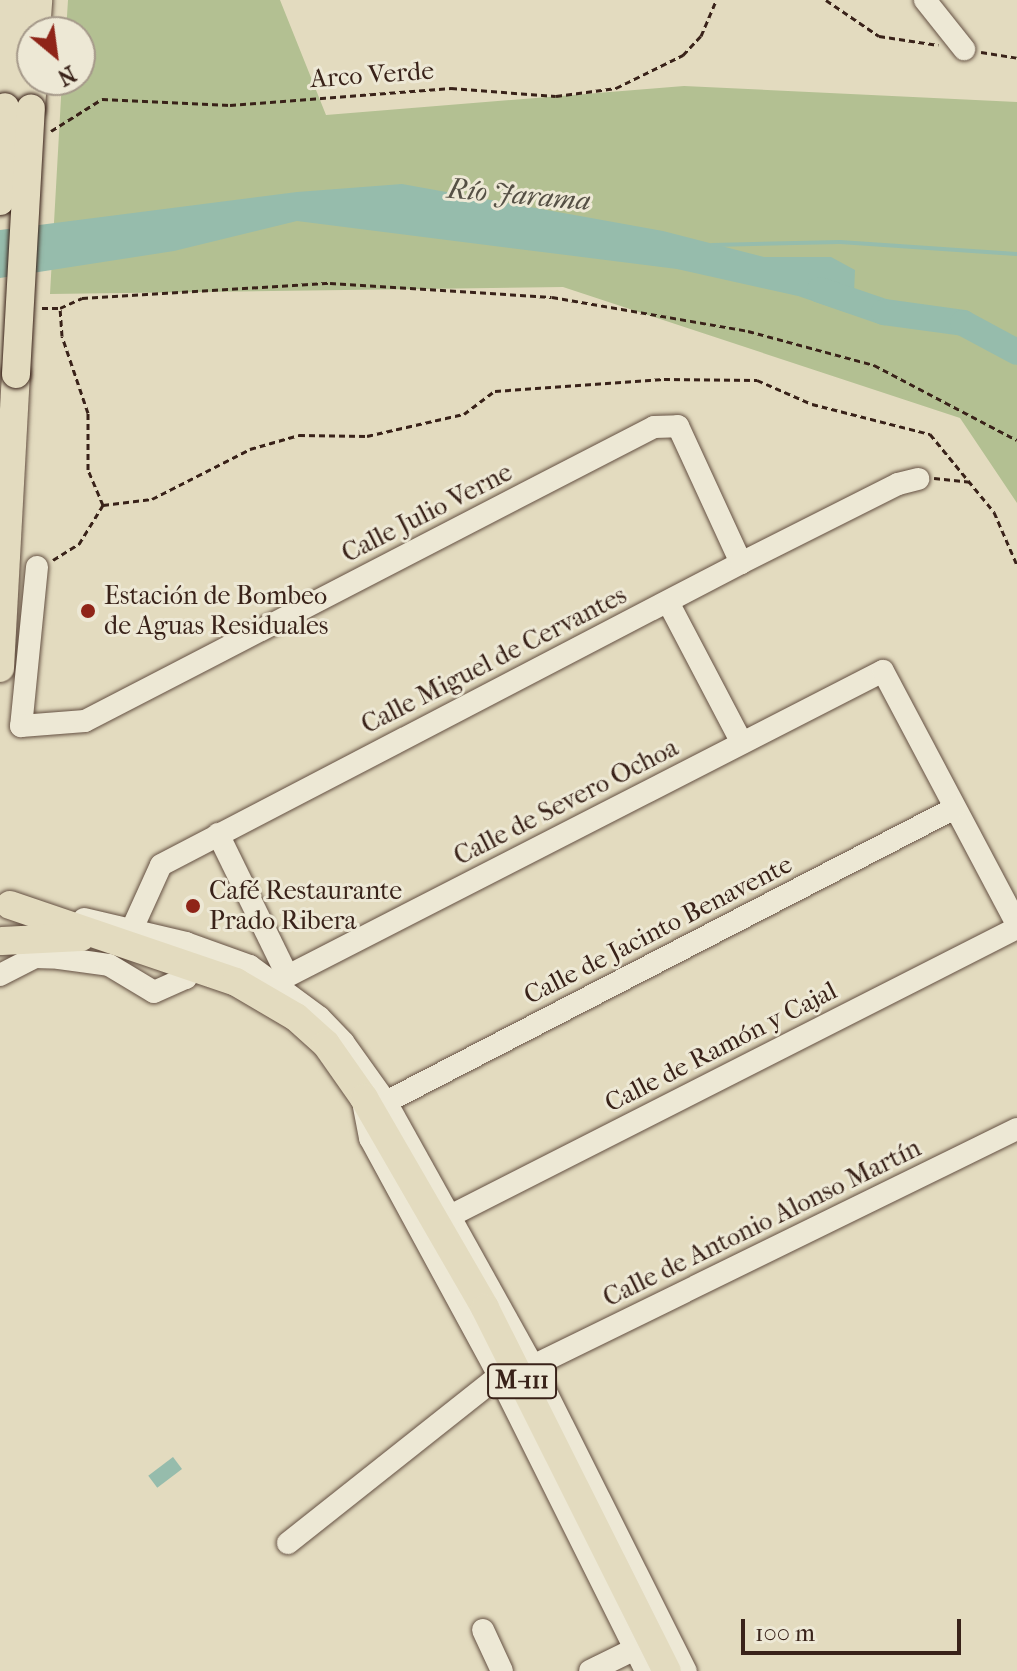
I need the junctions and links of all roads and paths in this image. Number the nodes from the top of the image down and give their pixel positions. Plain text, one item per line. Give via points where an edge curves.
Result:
1 (13, 0) edge
2 (716, 0) edge
3 (826, 0) edge
4 (925, 0) edge
5 (964, 49) junction
6 (1017, 58) edge
7 (28, 106) edge
8 (0, 201) edge
9 (1017, 440) edge
10 (918, 479) joint
11 (973, 483) junction
12 (103, 505) junction
13 (741, 563) junction
14 (1017, 565) edge
15 (37, 567) joint
16 (668, 602) junction
17 (0, 668) edge
18 (742, 743) junction
19 (955, 808) junction
20 (218, 834) junction
21 (5, 895) edge
22 (1017, 926) edge
23 (132, 929) junction
24 (101, 937) junction
25 (1, 942) edge
26 (193, 964) junction
27 (0, 975) edge
28 (281, 979) junction
29 (375, 1100) junction
30 (1017, 1129) edge
31 (450, 1216) junction
32 (533, 1366) junction
33 (499, 1376) junction
34 (288, 1543) dead end
35 (483, 1630) dead end
36 (635, 1649) junction
37 (502, 1671) edge
38 (590, 1671) edge
39 (646, 1671) edge
40 (667, 1671) edge
41 (686, 1671) edge

1 - 7 main road
2 - 7 path, Arco Verde via 701,36 683,55 616,88 556,96 437,88 230,105 102,99 57,132
3 - 5 path via 879,36
4 - 5 street
5 - 6 path
7 - 8 main road, bridge
7 - 17 main road, bridge
9 - 12 path via 874,365 748,331 552,297 330,283 82,298 60,308 62,336 88,413 88,470
10 - 11 path via 954,477
10 - 13 street, Calle Miguel de Cervantes via 898,484
11 - 12 path via 930,434 812,404 757,380 664,379 495,391 464,414 367,436 299,435 250,449 152,499
11 - 14 path via 994,512
12 - 15 path via 79,544
13 - 15 street, Calle Julio Verne via 678,426 654,427 85,721 21,726
13 - 16 street, Calle Miguel de Cervantes
16 - 18 street
16 - 20 street, Calle Miguel de Cervantes
18 - 19 street, Calle de Severo Ochoa via 883,671
18 - 28 street, Calle de Severo Ochoa
19 - 22 street
19 - 29 street, Calle de Jacinto Benavente
20 - 23 street, Calle Miguel de Cervantes via 161,865
20 - 28 street
21 - 23 street
21 - 24 main road, M-111
21 - 25 main road, M-111 via 9,928
22 - 31 street, Calle de Ramón y Cajal
23 - 28 street
24 - 25 main road, M-111
24 - 26 main road, M-111
26 - 27 street via 186,978 154,992 109,965 59,958 35,957
26 - 29 main road, M-111 via 296,1017
28 - 29 street via 343,1042
29 - 31 street
29 - 33 street via 370,1138
29 - 40 main road, M-111
30 - 32 street, Calle de Antonio Alonso Martín
31 - 32 street
32 - 41 street
33 - 34 street
33 - 36 street
35 - 37 street
36 - 38 street
36 - 39 street

